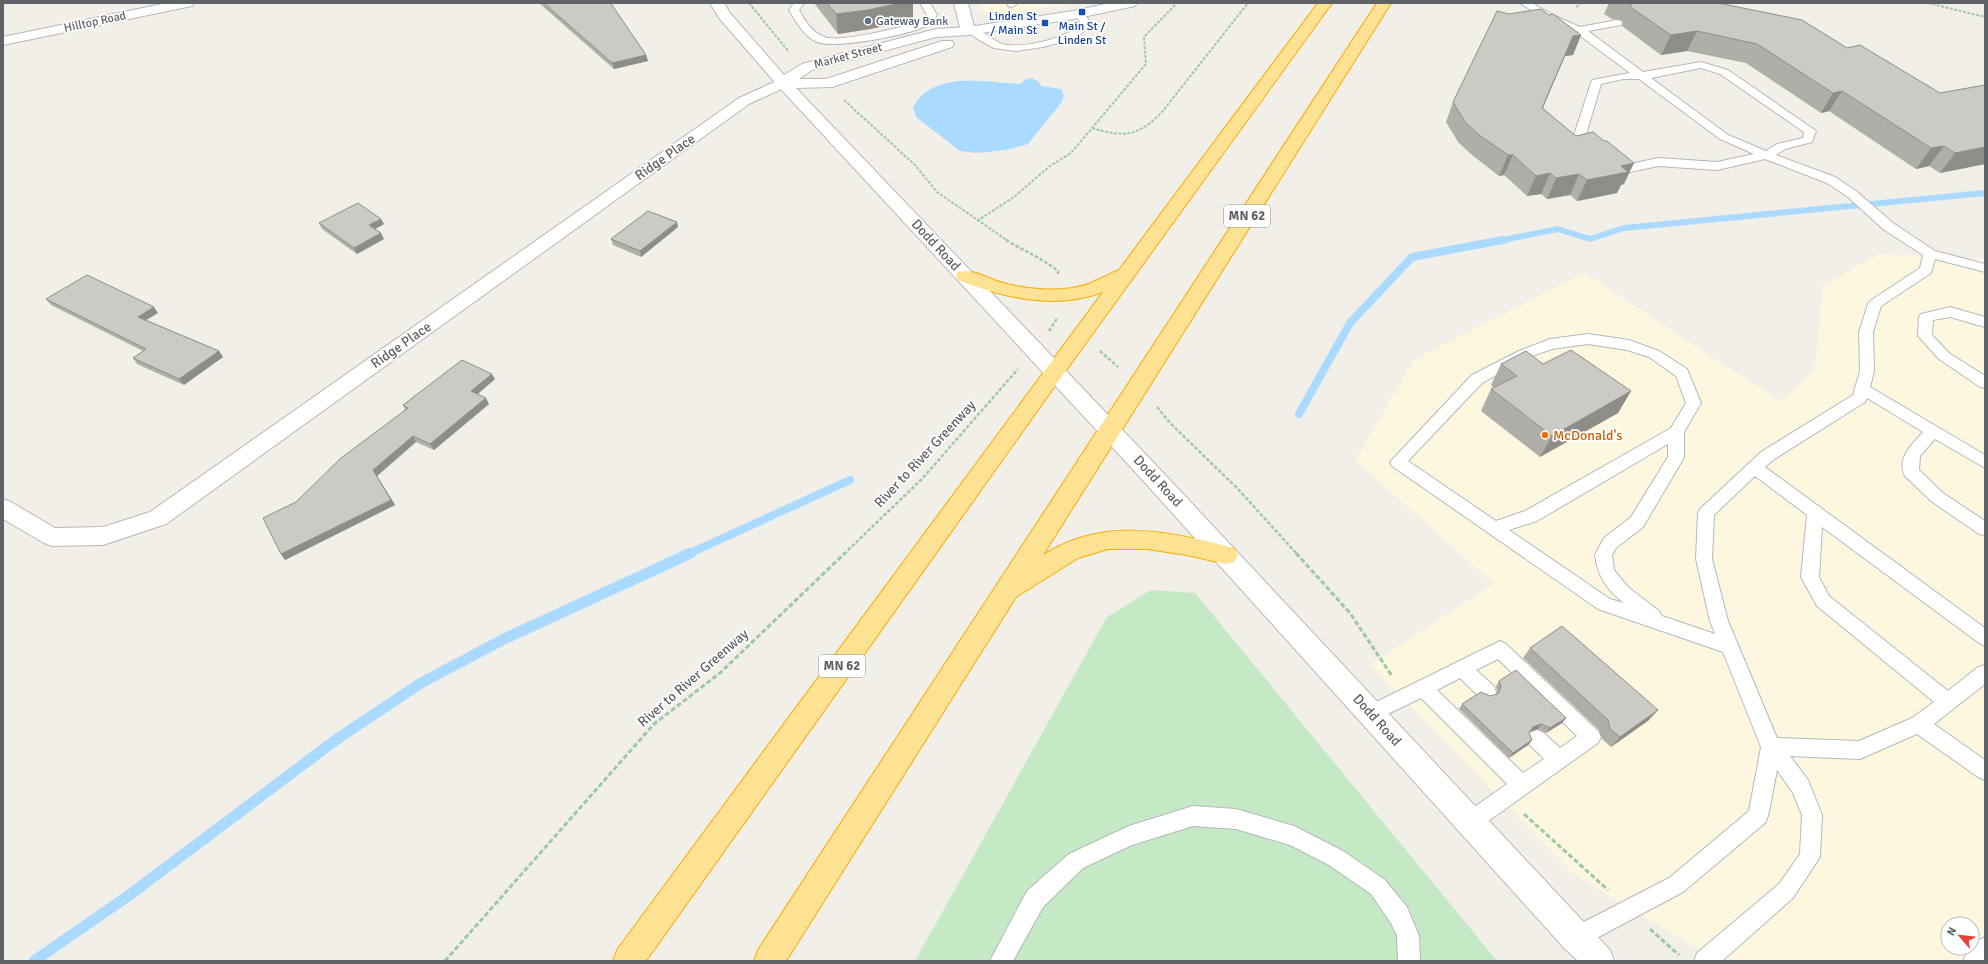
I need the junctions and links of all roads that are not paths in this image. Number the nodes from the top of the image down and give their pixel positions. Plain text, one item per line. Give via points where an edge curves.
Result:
1 (187, 3) edge
2 (717, 3) edge
3 (799, 3) edge
4 (925, 3) edge
5 (962, 3) edge
6 (1130, 3) edge
7 (1325, 3) edge
8 (1384, 3) edge
9 (1525, 3) edge
10 (1079, 14) junction
11 (1617, 23) dead end
12 (1579, 30) junction
13 (970, 31) junction
14 (3, 41) edge
15 (1642, 76) junction
16 (783, 83) junction
17 (1578, 138) edge
18 (1767, 155) junction
19 (1621, 170) edge
20 (1925, 250) junction
21 (1985, 268) edge
22 (1127, 274) junction
23 (965, 276) junction
24 (1985, 322) edge
25 (1055, 371) junction
26 (1985, 383) edge
27 (1863, 389) junction
28 (1110, 429) junction
29 (1933, 431) junction
30 (1676, 432) junction
31 (1985, 462) edge
32 (1754, 468) junction
33 (3, 508) edge
34 (1814, 512) junction
35 (1494, 528) junction
36 (1985, 529) edge
37 (1226, 555) junction
38 (1004, 593) junction
39 (1663, 624) junction
40 (1985, 638) edge
41 (1729, 646) junction
42 (1462, 668) junction
43 (1985, 673) edge
44 (1423, 688) junction
45 (1487, 692) dead end
46 (1948, 702) junction
47 (1371, 714) junction
48 (1919, 724) junction
49 (1537, 739) dead end
50 (1771, 747) junction
51 (1559, 760) junction
52 (1985, 771) edge
53 (1523, 786) junction
54 (1470, 822) junction
55 (1576, 938) junction
56 (1985, 948) edge
57 (628, 961) edge
58 (769, 961) edge
59 (1001, 961) edge
60 (1409, 961) edge
61 (1599, 961) edge
62 (1706, 961) edge
63 (1974, 961) edge

1 - 14 street, Hilltop Road
2 - 16 street, Dodd Road via 724,15
3 - 4 lane via 794,10 799,20 813,36 827,42 915,26 927,21 932,15
5 - 13 street
6 - 10 street, Market Street
7 - 22 highway, MN 62
8 - 28 highway, MN 62
9 - 12 lane
10 - 13 street, Market Street
10 - 13 lane via 1086,23 1081,30 1067,38 1016,48 991,43
11 - 12 lane
12 - 15 lane
13 - 16 street, Market Street via 936,33 808,67
13 - 16 street, Market Street via 950,43 827,84
15 - 17 lane via 1623,76 1596,82
15 - 18 lane via 1724,136
15 - 18 lane via 1701,66 1724,72 1810,131 1808,140 1781,146
16 - 23 street, Dodd Road
16 - 33 street, Ridge Place via 744,101 158,518 103,536 52,537
18 - 19 lane via 1717,166 1658,162
18 - 20 lane via 1830,180 1852,194 1888,226
20 - 21 lane
20 - 27 lane via 1926,270 1875,304 1866,332 1867,371
22 - 23 highway via 1090,290 1058,295 1011,292
22 - 25 highway, MN 62
23 - 25 street, Dodd Road
24 - 26 lane via 1950,312 1926,316 1925,336 1944,356
25 - 28 street, Dodd Road
25 - 57 highway, MN 62
27 - 29 lane
27 - 32 lane via 1860,398 1767,456
28 - 37 street, Dodd Road
28 - 38 highway, MN 62
29 - 31 lane
29 - 36 lane via 1912,454 1911,472 1936,497
30 - 35 lane via 1531,516
30 - 35 lane via 1694,403 1682,373 1654,354 1629,345 1588,339 1550,344 1524,354 1477,379 1398,462
30 - 39 lane via 1676,457 1637,522 1610,542 1603,555 1606,572 1622,592
32 - 34 lane
32 - 41 lane via 1706,513 1704,559 1718,622
34 - 40 lane
34 - 46 lane via 1810,577 1823,601
35 - 39 lane via 1604,604
37 - 38 highway via 1154,540 1126,538 1098,541 1069,551
37 - 47 street, Dodd Road
38 - 58 highway, MN 62
39 - 41 lane
41 - 50 lane
42 - 44 lane
42 - 45 lane
42 - 51 lane via 1500,650 1591,737
43 - 46 lane
44 - 47 lane
44 - 53 lane
46 - 48 lane
47 - 54 street, Dodd Road
48 - 50 lane via 1860,750
48 - 52 lane
49 - 51 lane
50 - 55 lane via 1758,816 1676,885
50 - 62 lane via 1801,787 1812,815 1810,857 1786,891
51 - 53 lane
53 - 54 lane
54 - 55 street, Dodd Road
55 - 61 street, Dodd Road
56 - 63 lane
59 - 60 lane via 1035,899 1076,861 1129,836 1193,816 1236,819 1294,836 1336,858 1378,888 1399,915 1408,936

